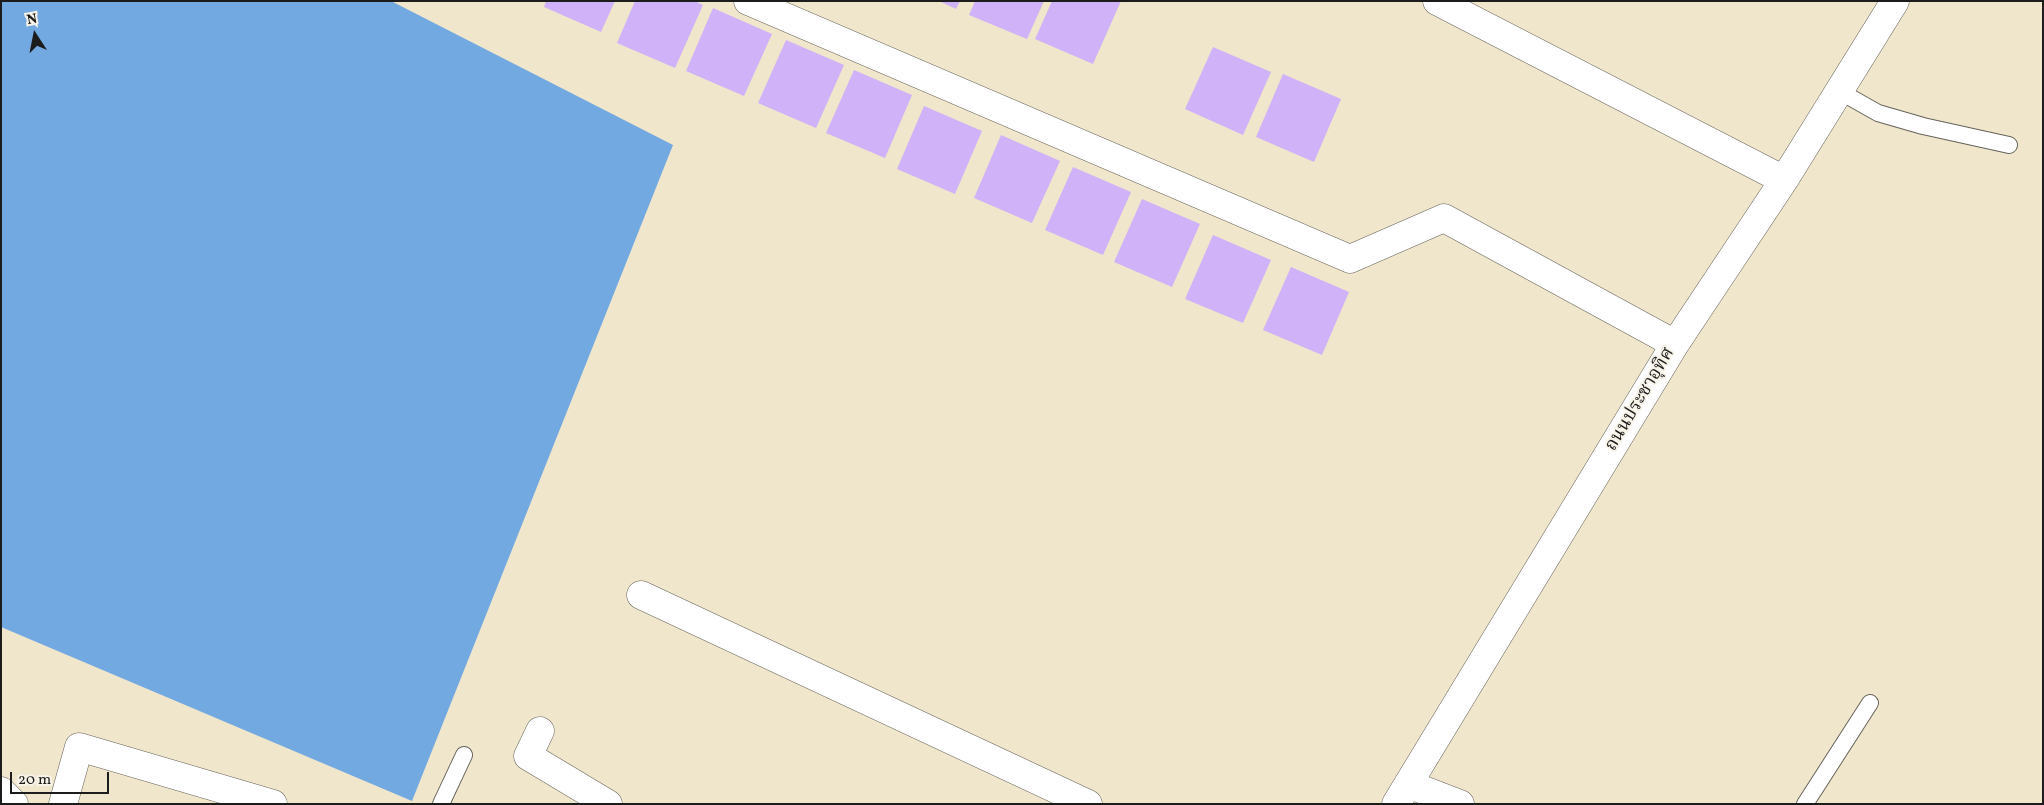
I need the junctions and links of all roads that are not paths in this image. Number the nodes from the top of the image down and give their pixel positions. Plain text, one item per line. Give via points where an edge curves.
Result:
1 (748, 1) edge
2 (1437, 1) edge
3 (1895, 1) edge
4 (1839, 91) junction
5 (2009, 145) dead end
6 (1784, 180) junction
7 (1675, 344) junction
8 (641, 595) dead end
9 (1870, 703) dead end
10 (540, 730) dead end
11 (464, 755) dead end
12 (1, 791) edge
13 (1402, 794) edge
14 (14, 804) edge
15 (63, 804) edge
16 (273, 804) edge
17 (441, 804) edge
18 (608, 804) edge
19 (1088, 804) edge
20 (1460, 804) edge
21 (1805, 804) edge

1 - 7 street via 1350,259 1444,218
2 - 6 street
3 - 4 street, ถนนประชาอุทิศ
4 - 5 lane via 1878,113
4 - 6 street, ถนนประชาอุทิศ
6 - 7 street, ถนนประชาอุทิศ
7 - 13 street, ถนนประชาอุทิศ
8 - 19 street
9 - 21 lane
10 - 18 street via 528,756
11 - 17 lane
12 - 14 street
13 - 20 street
15 - 16 street via 79,747

